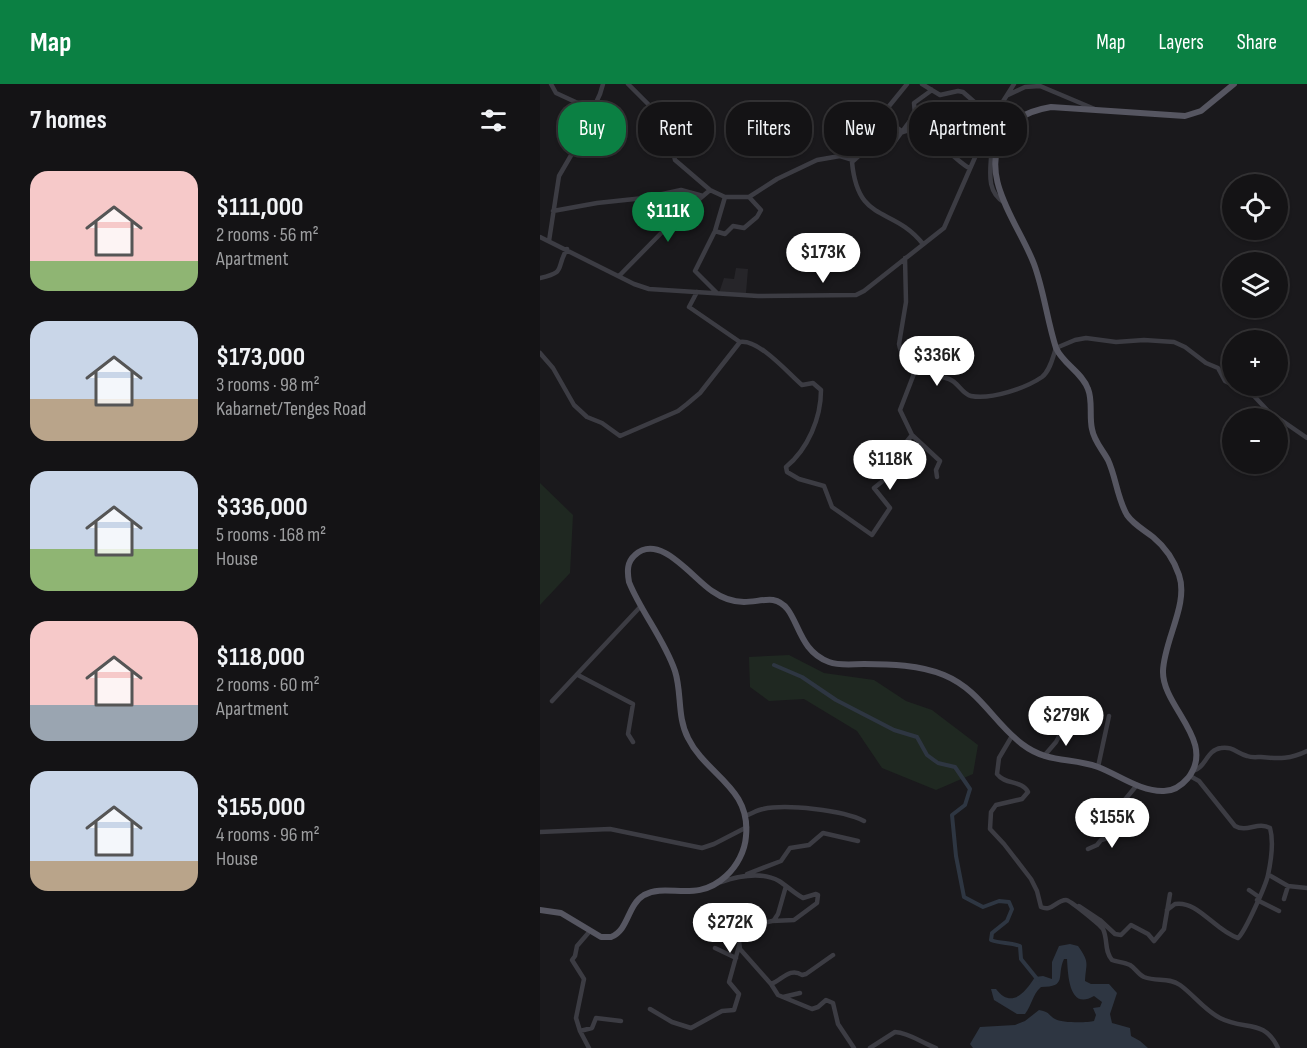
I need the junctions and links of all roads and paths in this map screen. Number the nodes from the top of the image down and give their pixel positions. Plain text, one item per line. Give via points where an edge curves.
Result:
1 (551, 84) edge
2 (603, 84) edge
3 (628, 84) edge
4 (907, 84) edge
5 (922, 84) edge
6 (1014, 84) edge
7 (1234, 84) edge
8 (932, 90) junction
9 (1008, 95) junction
10 (576, 102) edge
11 (596, 102) edge
12 (974, 102) edge
13 (1003, 102) edge
14 (1097, 110) junction
15 (1027, 113) edge
16 (909, 131) edge
17 (903, 132) junction
18 (571, 156) edge
19 (952, 156) edge
20 (975, 156) edge
21 (990, 156) edge
22 (995, 156) edge
23 (853, 160) junction
24 (969, 168) junction
25 (710, 190) junction
26 (703, 196) junction
27 (749, 196) junction
28 (725, 197) junction
29 (1005, 203) junction
30 (553, 211) junction
31 (715, 231) junction
32 (540, 237) edge
33 (549, 241) junction
34 (923, 244) junction
35 (567, 249) junction
36 (904, 258) junction
37 (619, 276) junction
38 (540, 278) edge
39 (697, 292) junction
40 (717, 293) junction
41 (740, 342) junction
42 (1056, 348) junction
43 (540, 353) edge
44 (917, 366) junction
45 (1222, 375) edge
46 (1254, 396) edge
47 (912, 435) junction
48 (1307, 438) edge
49 (937, 477) dead end
50 (641, 606) junction
51 (578, 675) junction
52 (552, 701) dead end
53 (1109, 716) dead end
54 (1065, 725) dead end
55 (1012, 736) junction
56 (633, 742) dead end
57 (1307, 751) edge
58 (1044, 756) junction
59 (1098, 767) junction
60 (1191, 773) junction
61 (1137, 785) junction
62 (1097, 809) dead end
63 (745, 816) junction
64 (864, 821) dead end
65 (747, 827) junction
66 (540, 832) edge
67 (1112, 837) junction
68 (858, 841) dead end
69 (1088, 849) dead end
70 (745, 875) junction
71 (1269, 875) junction
72 (716, 884) junction
73 (786, 886) junction
74 (1288, 886) junction
75 (1307, 888) edge
76 (1249, 890) dead end
77 (1170, 894) dead end
78 (1258, 898) junction
79 (1284, 899) dead end
80 (1074, 904) junction
81 (540, 910) edge
82 (1167, 910) junction
83 (1279, 911) dead end
84 (772, 921) junction
85 (590, 931) junction
86 (739, 946) junction
87 (715, 948) dead end
88 (833, 954) dead end
89 (736, 958) junction
90 (771, 984) junction
91 (800, 993) dead end
92 (783, 997) junction
93 (650, 1009) dead end
94 (621, 1021) dead end
95 (580, 1031) junction
96 (589, 1048) edge
97 (854, 1048) edge
98 (870, 1048) edge
99 (936, 1048) edge
100 (1278, 1048) edge

1 - 10 street via 556,93
2 - 11 street
3 - 25 street via 665,121 675,160
4 - 17 street via 881,115
5 - 8 street
6 - 9 street
7 - 14 main road via 1201,111 1185,116
8 - 12 street via 940,95 961,91
8 - 17 street via 915,103 915,114
9 - 13 street
9 - 14 street via 1025,87 1040,86
14 - 15 main road via 1051,107
16 - 17 street
17 - 23 street via 890,148 861,154
18 - 30 street via 559,176
19 - 24 street
20 - 24 street
21 - 29 street via 996,197
22 - 29 main road via 997,180
23 - 27 street via 840,156 817,160
23 - 34 street via 855,185 869,207 912,230
24 - 34 street via 944,228
25 - 26 street
25 - 28 street
26 - 30 street via 681,190
26 - 37 street
27 - 28 street
27 - 31 street via 761,210 757,217 744,228 733,226 725,234
28 - 31 street
29 - 42 main road via 1041,284
30 - 33 street
31 - 40 street via 695,271
32 - 33 street
33 - 35 street
34 - 36 street
35 - 37 street
35 - 38 street via 559,272
36 - 40 street via 855,295 783,297
36 - 44 street via 906,302 899,348
37 - 39 street via 649,289
39 - 40 street
39 - 41 street via 689,307
41 - 43 street via 687,404 620,436 574,405
41 - 47 street via 761,349 802,385 813,383 819,387 821,395 812,431 800,455 786,470 799,479 824,486 832,507 872,535 890,508 874,488 900,467 904,445
42 - 44 street via 1043,376 1016,390 988,395 967,394 954,381
42 - 45 street via 1086,338 1174,342 1218,368
42 - 60 main road via 1088,388 1093,434 1113,471 1125,511 1164,548 1180,578 1180,600 1163,677 1166,692 1192,734 1196,749
44 - 47 street via 900,410
46 - 48 street via 1268,411
47 - 49 street via 940,461
50 - 51 street
50 - 55 main road via 629,582 630,562 640,551 661,550 723,597 784,604 810,650 831,663 915,668 953,679 978,697
50 - 63 main road via 674,670 688,740 734,791
51 - 52 street
51 - 56 street via 633,704 628,734
53 - 59 street
54 - 58 street
55 - 58 main road
55 - 80 street via 999,758 997,774 1002,780 1024,786 1028,792 1022,799 994,807 990,829 1031,879 1041,907 1049,909 1066,900
57 - 60 street via 1293,758 1278,759 1249,757 1234,749 1219,748 1210,752
58 - 59 main road
59 - 61 main road
60 - 61 main road via 1172,790
60 - 71 street via 1235,826 1270,828
61 - 67 street via 1123,802 1126,829
62 - 67 street
63 - 64 street via 767,808 842,813
63 - 65 main road
65 - 66 street via 702,848 610,829
65 - 72 main road via 739,860
67 - 69 street
68 - 70 street via 823,833 809,845 792,847 782,861
70 - 72 street
70 - 73 street via 770,878
71 - 74 street
71 - 78 street
72 - 85 main road via 699,890 649,893 638,899 615,936 606,938
73 - 84 street
73 - 84 street via 803,898 817,895 818,902 794,920
74 - 75 street
74 - 79 street
76 - 78 street
77 - 82 street
78 - 82 street via 1238,938 1189,905 1175,904
78 - 83 street
80 - 82 street via 1115,934 1122,934 1131,925 1153,941 1164,929
80 - 100 street via 1102,928 1112,960 1128,964 1145,977 1165,978 1179,984 1221,1019 1270,1033
81 - 85 main road via 561,914
84 - 86 street via 748,929
85 - 95 street via 577,946 572,960 584,979 576,1018
86 - 89 street
86 - 90 street
87 - 89 street
88 - 90 street via 806,974 790,973
89 - 93 street via 729,981 738,994 734,1010 722,1011 692,1028
90 - 92 street via 774,992
91 - 92 street
92 - 97 street via 812,1009 831,1001 838,1023
94 - 95 street via 596,1018 592,1028
95 - 96 street
98 - 99 street via 895,1032

